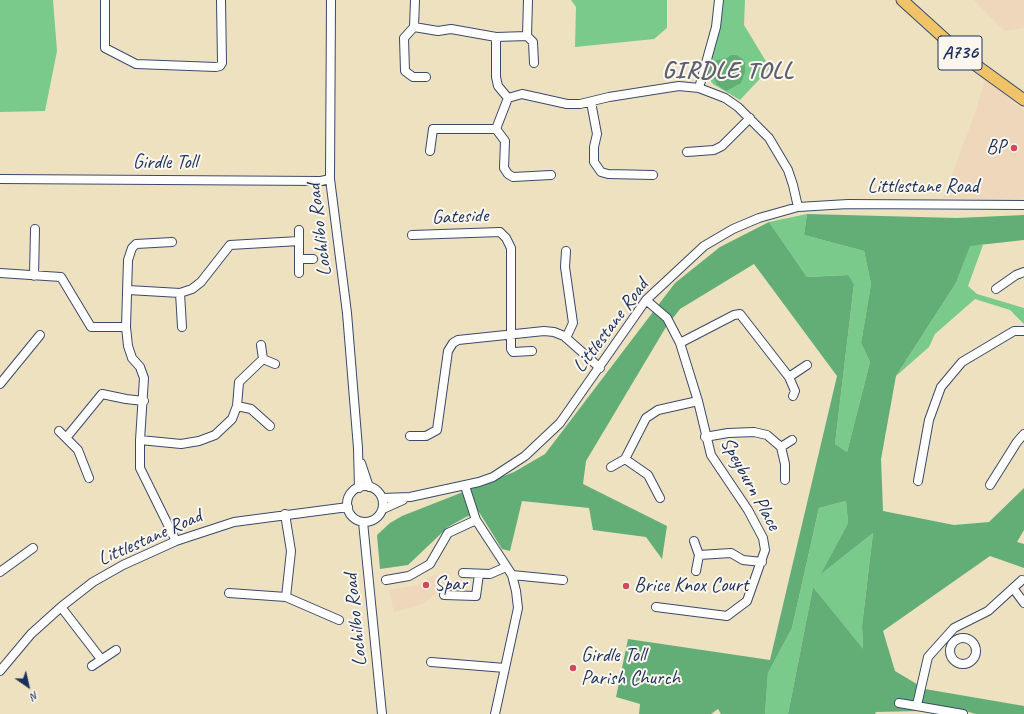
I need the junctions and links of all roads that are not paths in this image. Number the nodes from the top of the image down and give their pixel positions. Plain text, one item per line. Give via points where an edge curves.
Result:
1 (105, 0) edge
2 (221, 0) edge
3 (330, 0) edge
4 (415, 0) edge
5 (528, 0) edge
6 (719, 0) edge
7 (902, 0) edge
8 (414, 27) junction
9 (527, 36) junction
10 (496, 37) junction
11 (534, 63) dead end
12 (426, 77) dead end
13 (699, 88) junction
14 (508, 98) junction
15 (1024, 100) edge
16 (591, 102) junction
17 (750, 118) junction
18 (496, 129) junction
19 (430, 151) dead end
20 (687, 152) dead end
21 (551, 175) dead end
22 (653, 175) dead end
23 (0, 179) edge
24 (330, 179) junction
25 (1024, 204) edge
26 (798, 207) junction
27 (35, 229) dead end
28 (299, 230) dead end
29 (412, 235) dead end
30 (299, 241) junction
31 (172, 242) dead end
32 (566, 251) dead end
33 (299, 259) junction
34 (313, 259) dead end
35 (1024, 272) edge
36 (299, 273) dead end
37 (0, 274) edge
38 (34, 276) junction
39 (996, 289) dead end
40 (128, 290) junction
41 (180, 293) junction
42 (646, 300) junction
43 (126, 327) junction
44 (182, 327) dead end
45 (1024, 331) edge
46 (510, 334) junction
47 (40, 335) dead end
48 (566, 338) junction
49 (680, 343) junction
50 (261, 345) dead end
51 (532, 351) dead end
52 (262, 359) junction
53 (275, 364) dead end
54 (807, 365) dead end
55 (600, 368) junction
56 (789, 377) junction
57 (0, 384) edge
58 (794, 396) dead end
59 (144, 401) junction
60 (698, 401) junction
61 (237, 406) junction
62 (270, 426) dead end
63 (59, 431) dead end
64 (1024, 434) edge
65 (410, 436) dead end
66 (705, 436) junction
67 (66, 438) junction
68 (140, 440) junction
69 (792, 440) dead end
70 (781, 447) junction
71 (358, 455) junction
72 (625, 460) junction
73 (611, 467) dead end
74 (89, 478) dead end
75 (785, 480) dead end
76 (918, 481) dead end
77 (990, 485) dead end
78 (465, 486) junction
79 (369, 487) junction
80 (359, 488) junction
81 (410, 497) junction
82 (382, 498) junction
83 (660, 498) dead end
84 (348, 507) junction
85 (383, 509) junction
86 (285, 514) junction
87 (476, 520) junction
88 (363, 522) junction
89 (176, 541) junction
90 (694, 541) dead end
91 (33, 548) dead end
92 (699, 555) junction
93 (762, 562) junction
94 (506, 567) junction
95 (696, 571) dead end
96 (0, 572) edge
97 (463, 573) dead end
98 (479, 574) junction
99 (512, 575) junction
100 (386, 580) dead end
101 (563, 580) dead end
102 (1022, 580) dead end
103 (1013, 588) junction
104 (229, 594) dead end
105 (444, 595) dead end
106 (286, 598) junction
107 (1024, 603) edge
108 (61, 607) junction
109 (656, 607) dead end
110 (340, 620) dead end
111 (954, 628) junction
112 (959, 638) dead end
113 (116, 650) dead end
114 (0, 656) edge
115 (101, 659) junction
116 (431, 662) dead end
117 (7, 663) junction
118 (92, 666) dead end
119 (505, 668) junction
120 (0, 670) edge
121 (899, 703) dead end
122 (917, 705) junction
123 (382, 714) edge
124 (495, 714) edge
125 (963, 714) edge

1 - 2 street via 105,48 136,64 216,67 222,62
3 - 24 street, Lochlibo Road
4 - 8 street
5 - 9 street
6 - 13 street via 716,27
7 - 15 main road, A736 via 966,58
8 - 10 street via 438,31 451,29
8 - 12 street via 404,38 405,71 413,77
9 - 10 street
9 - 11 street via 533,42
10 - 14 street via 496,77 498,86
13 - 16 street via 679,86
13 - 17 street via 724,98
14 - 16 street via 522,94 567,104
14 - 18 street
16 - 22 street via 597,134 594,162 601,172
17 - 20 street via 722,146 714,150
17 - 26 street via 781,156 793,185
18 - 19 street via 433,129
18 - 21 street via 505,141 504,168 508,174 514,177
23 - 24 street, Girdle Toll
24 - 71 street, Lochlibo Road via 347,313
25 - 26 street, Littlestane Road via 848,204
26 - 42 street, Littlestane Road via 733,229 704,246
27 - 38 street
28 - 30 street
29 - 46 street, Gateside via 500,232 506,238 511,248
30 - 33 street
30 - 41 street via 230,245 201,282 192,290
31 - 40 street via 136,244 132,248 128,260
32 - 48 street via 565,267 573,323
33 - 34 street
33 - 36 street
35 - 39 street
37 - 38 street
38 - 43 street via 60,277 91,327
40 - 41 street
40 - 43 street
41 - 44 street
42 - 49 street, Speyburn Place via 667,318
42 - 55 street, Littlestane Road
43 - 59 street via 130,352 144,378
45 - 76 street via 1014,331 962,362 941,387 929,420
46 - 48 street via 544,331 554,332
46 - 51 street, Gateside via 511,349 514,352
46 - 65 street via 458,340 452,343 448,351 437,430 426,436
47 - 57 street
48 - 55 street
49 - 56 street via 740,314
49 - 60 street, Speyburn Place
50 - 52 street
52 - 53 street
52 - 61 street via 239,382
54 - 56 street
55 - 78 street, Littlestane Road via 560,423 525,456 493,477
56 - 58 street
59 - 67 street via 102,394
59 - 68 street
60 - 66 street, Speyburn Place
60 - 72 street via 658,410 646,418
61 - 62 street via 251,409
61 - 68 street via 226,426 199,441 181,444
63 - 67 street
64 - 77 street
66 - 70 street via 754,432 767,435
66 - 93 street, Speyburn Place via 711,455 748,510 763,538 765,550
67 - 74 street via 78,450
68 - 89 street via 140,468
69 - 70 street
70 - 75 street
71 - 79 street
71 - 80 street
72 - 73 street
72 - 83 street via 648,475
78 - 81 street, Littlestane Road
78 - 87 street
79 - 80 street
79 - 82 street via 375,489
80 - 84 street via 349,498
81 - 82 street, Littlestane Road
81 - 85 street, Littlestane Road
82 - 85 street
84 - 86 street, Littlestane Road
84 - 88 street via 352,516
85 - 88 street via 373,520
86 - 89 street, Littlestane Road via 234,522
86 - 106 street via 291,551
87 - 94 street
87 - 100 street via 448,533 430,564 409,576
88 - 123 street, Lochilbo Road
89 - 108 street, Littlestane Road via 117,568 93,582
90 - 92 street
91 - 96 street
92 - 93 street via 732,554 743,560
92 - 95 street
93 - 109 street, Speyburn Place via 748,600 727,616
94 - 98 street via 490,574
94 - 99 street
97 - 98 street
98 - 105 street via 476,596
99 - 101 street
99 - 119 street via 518,608
102 - 103 street
103 - 107 street
103 - 111 street via 988,610
104 - 106 street
106 - 110 street
108 - 115 street
108 - 117 street, Littlestane Road via 31,634
111 - 112 street
111 - 122 street via 928,657
113 - 115 street
114 - 117 street
115 - 118 street
116 - 119 street
117 - 120 street, Littlestane Road
119 - 124 street
121 - 122 street
122 - 125 street

